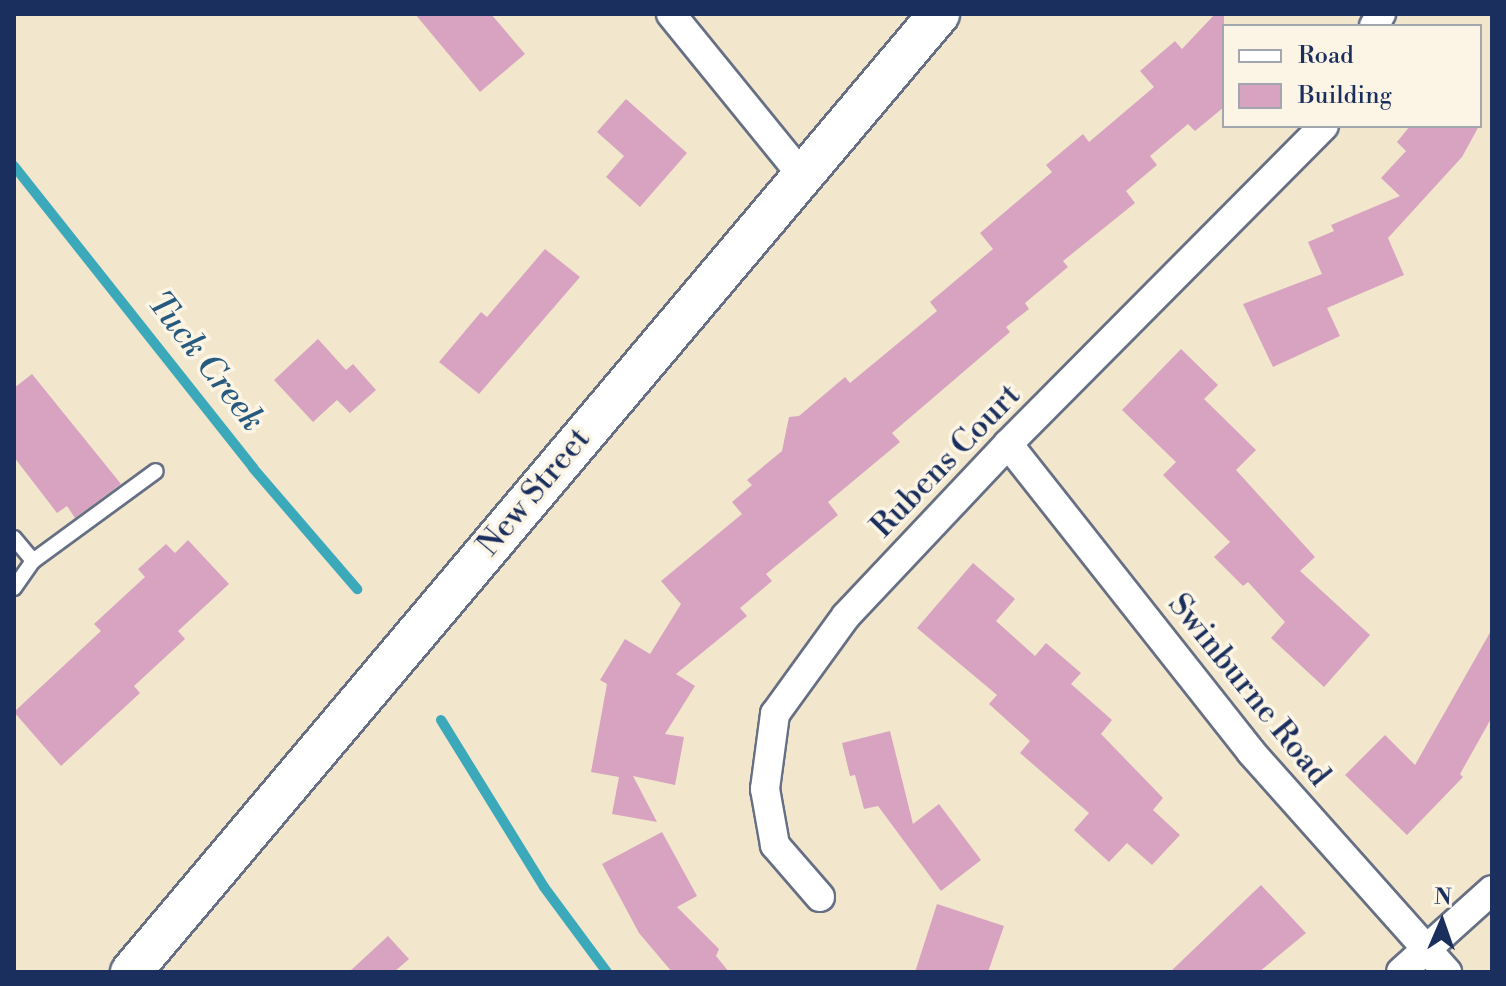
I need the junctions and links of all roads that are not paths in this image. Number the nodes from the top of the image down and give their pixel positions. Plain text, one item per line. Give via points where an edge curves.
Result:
1 (671, 14) edge
2 (939, 14) edge
3 (1322, 128) edge
4 (801, 174) junction
5 (1008, 444) junction
6 (156, 471) dead end
7 (14, 538) edge
8 (33, 561) junction
9 (14, 588) edge
10 (1492, 890) edge
11 (820, 897) dead end
12 (1424, 946) junction
13 (131, 972) edge
14 (1401, 972) edge
15 (1447, 972) edge

1 - 4 street
2 - 4 main road, New Street
3 - 5 street, Rubens Court
4 - 13 main road, New Street
5 - 11 street, Rubens Court via 846,616 775,714 765,789 775,845
5 - 12 street, Swinburne Road via 1251,752
6 - 8 lane
7 - 8 lane
8 - 9 lane
10 - 12 street
12 - 14 street
12 - 15 street, Swinburne Road

